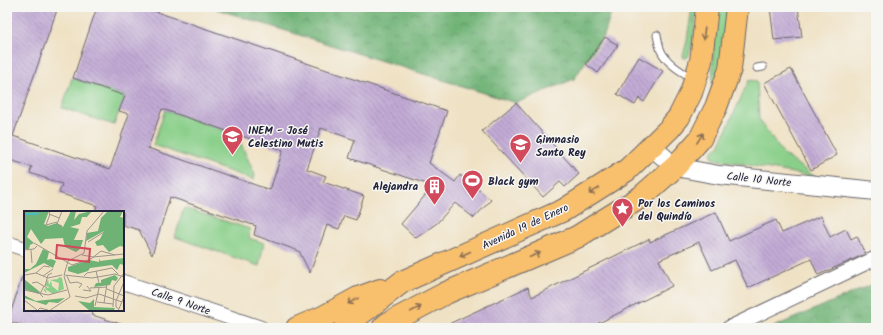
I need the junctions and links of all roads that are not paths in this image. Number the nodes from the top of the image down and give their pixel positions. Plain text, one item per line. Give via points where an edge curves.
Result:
1 (707, 7) edge
2 (737, 7) edge
3 (657, 35) dead end
4 (695, 79) junction
5 (651, 146) junction
6 (675, 167) junction
7 (876, 191) edge
8 (7, 243) edge
9 (24, 249) edge
10 (876, 258) edge
11 (124, 282) edge
12 (402, 282) junction
13 (261, 328) edge
14 (297, 328) edge
15 (345, 328) edge
16 (383, 328) edge
17 (728, 328) edge

1 -> 4 main road, Avenida 19 de Enero via 701,61
6 -> 2 main road via 700,139 716,107 730,69
3 - 4 lane via 661,51 667,59
4 - 5 main road, Avenida 19 de Enero via 679,117
5 - 6 street
5 -> 12 main road, Avenida 19 de Enero via 627,170 564,210
6 - 7 street, Calle 10 Norte via 719,175
16 -> 6 main road via 446,293 577,237 641,196
8 - 9 street
10 - 17 street
11 - 13 street, Calle 9 Norte
12 -> 14 main road via 358,298 323,318
12 - 15 main road, Avenida 19 de Enero

